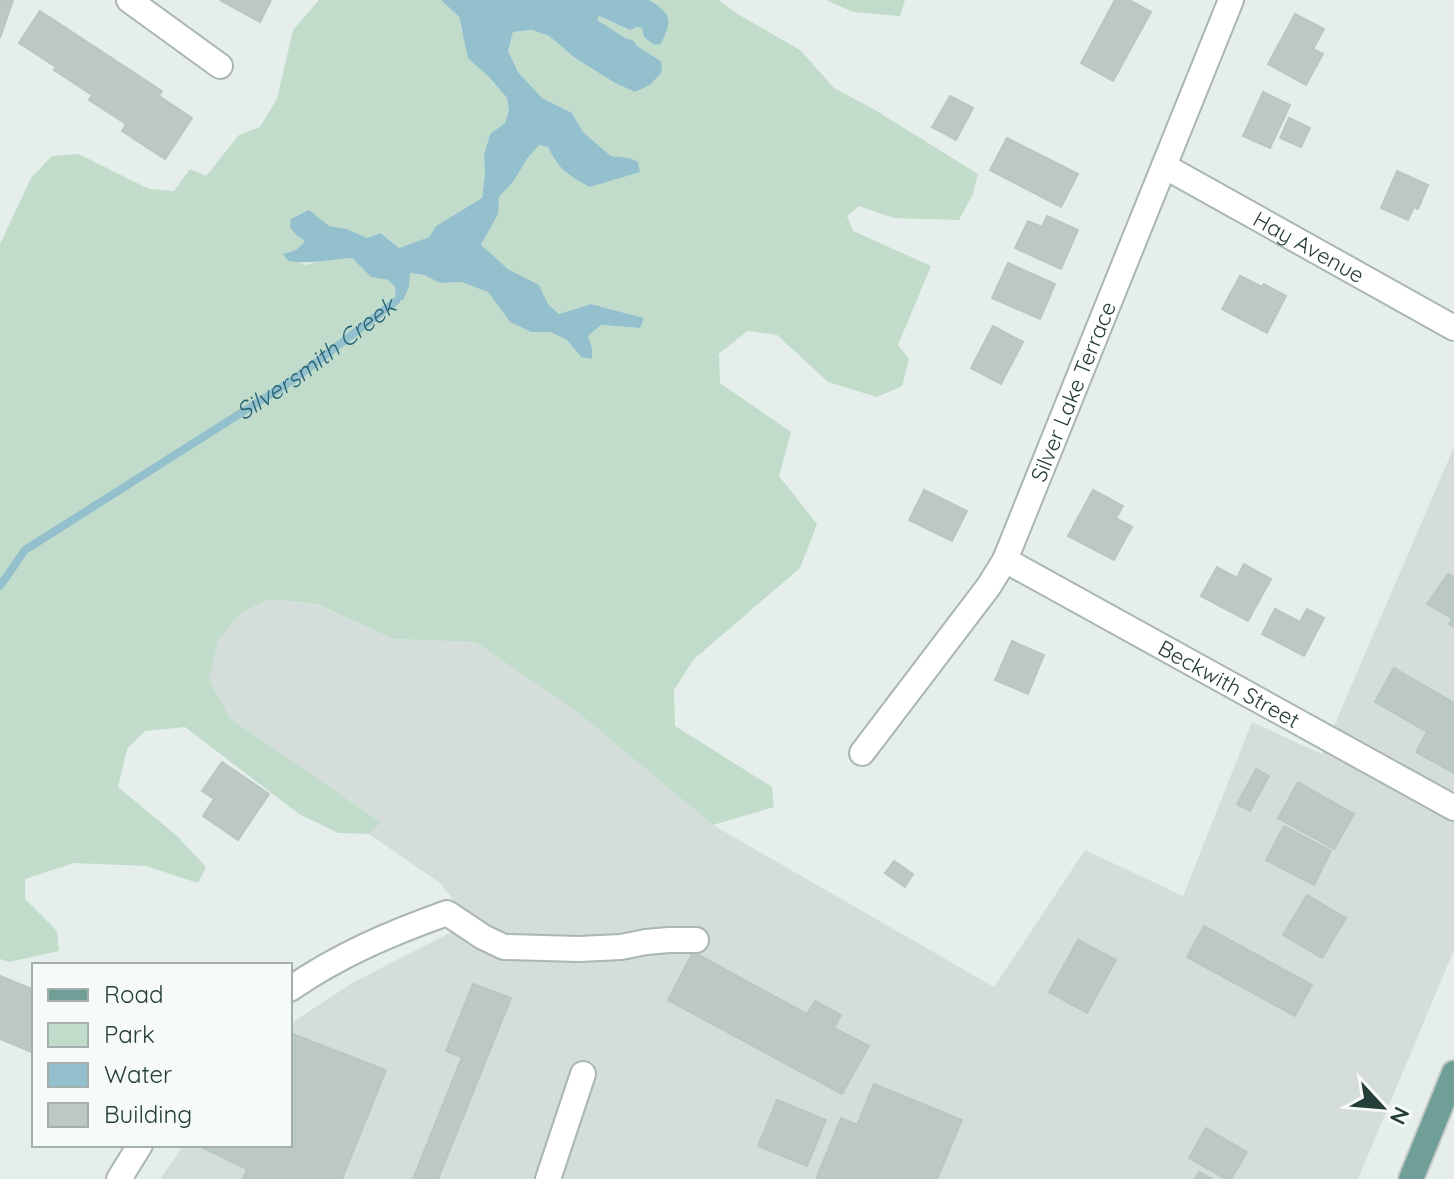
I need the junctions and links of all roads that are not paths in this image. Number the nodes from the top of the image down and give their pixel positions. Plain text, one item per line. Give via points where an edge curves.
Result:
1 (129, 0) edge
2 (1231, 0) edge
3 (220, 66) dead end
4 (1164, 166) junction
5 (1454, 328) edge
6 (1005, 560) junction
7 (862, 753) dead end
8 (1454, 808) edge
9 (696, 940) dead end
10 (292, 988) edge
11 (1454, 1073) edge
12 (583, 1074) dead end
13 (139, 1147) edge
14 (119, 1179) edge
15 (548, 1179) edge
16 (1411, 1179) edge

1 - 3 street
2 - 4 street, Silver Lake Terrace
4 - 5 street, Hay Avenue
4 - 6 street, Silver Lake Terrace
6 - 7 street, Silver Lake Terrace
6 - 8 street, Beckwith Street
9 - 10 street via 621,947 504,947 447,913 388,934
11 - 16 main road
12 - 15 street
13 - 14 street

